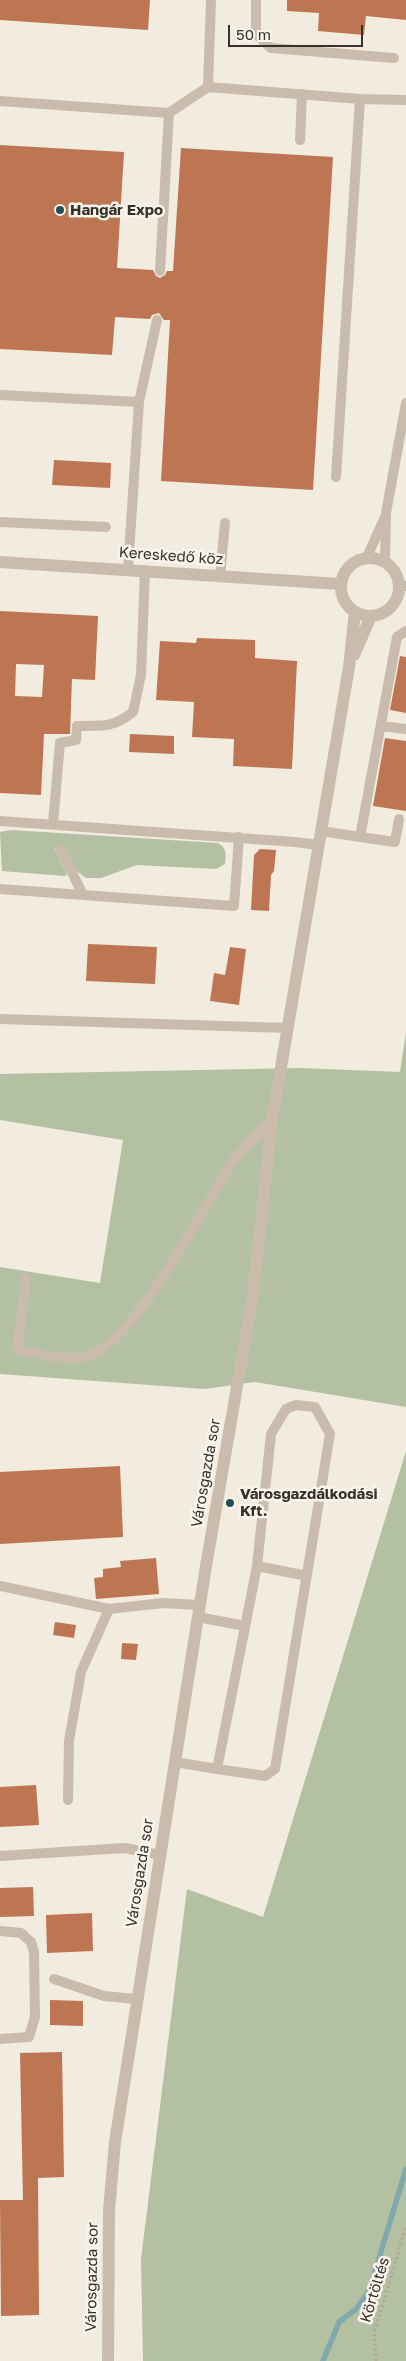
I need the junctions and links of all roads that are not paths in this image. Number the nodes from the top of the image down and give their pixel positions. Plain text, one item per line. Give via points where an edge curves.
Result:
1 (211, 0) edge
2 (256, 0) edge
3 (394, 58) dead end
4 (208, 87) junction
5 (302, 94) junction
6 (360, 99) junction
7 (406, 100) edge
8 (0, 102) edge
9 (169, 113) junction
10 (300, 140) dead end
11 (160, 271) dead end
12 (158, 320) dead end
13 (0, 395) edge
14 (139, 402) junction
15 (406, 403) edge
16 (336, 477) dead end
17 (386, 513) junction
18 (0, 522) edge
19 (225, 523) dead end
20 (106, 526) dead end
21 (367, 557) junction
22 (385, 561) junction
23 (0, 562) edge
24 (128, 569) junction
25 (145, 570) junction
26 (220, 576) junction
27 (340, 584) junction
28 (403, 586) edge
29 (355, 612) junction
30 (371, 616) junction
31 (406, 631) edge
32 (349, 667) junction
33 (381, 726) junction
34 (406, 729) edge
35 (399, 819) dead end
36 (0, 820) edge
37 (53, 823) junction
38 (321, 831) junction
39 (360, 837) junction
40 (239, 838) junction
41 (318, 845) junction
42 (61, 850) dead end
43 (0, 890) edge
44 (83, 895) junction
45 (0, 1019) edge
46 (287, 1028) junction
47 (272, 1120) junction
48 (26, 1278) dead end
49 (257, 1566) junction
50 (307, 1576) junction
51 (0, 1586) edge
52 (109, 1609) junction
53 (199, 1611) junction
54 (245, 1626) junction
55 (175, 1762) junction
56 (217, 1769) junction
57 (68, 1800) dead end
58 (160, 1855) junction
59 (0, 1856) edge
60 (0, 1931) edge
61 (54, 1979) dead end
62 (136, 1999) junction
63 (0, 2039) edge
64 (108, 2361) edge

1 - 4 lane
2 - 3 lane via 256,34 271,48
4 - 5 lane
4 - 9 lane
5 - 6 lane
5 - 10 lane
6 - 7 lane
6 - 16 lane
8 - 9 lane
9 - 11 lane
12 - 14 lane
13 - 14 lane
14 - 24 lane
15 - 17 lane
17 - 21 lane
17 - 22 lane
18 - 20 lane
19 - 26 lane
21 - 22 street
21 - 27 street via 354,561
22 - 28 street
23 - 24 street, Kereskedő köz
24 - 25 street, Kereskedő köz
25 - 26 street, Kereskedő köz
25 - 37 lane via 141,674 134,712 109,726 77,726 76,740 60,743
26 - 27 street, Kereskedő köz
27 - 29 street via 346,605
28 - 30 street via 392,607
29 - 30 street
29 - 32 street
30 - 32 street
31 - 33 lane via 397,637
32 - 38 street, Városgazda sor
33 - 34 lane
33 - 39 lane
35 - 39 lane via 395,842
36 - 37 lane
37 - 40 lane
38 - 39 lane
38 - 41 street, Városgazda sor
40 - 41 lane
40 - 44 lane via 234,906
41 - 46 street, Városgazda sor
42 - 44 lane
43 - 44 lane
45 - 46 lane
46 - 47 street, Városgazda sor
47 - 48 lane via 234,1160 143,1307 107,1345 92,1355 72,1358 18,1349
47 - 53 street, Városgazda sor via 252,1294
49 - 50 lane
49 - 50 lane via 271,1434 286,1409 296,1405 315,1407 330,1434
49 - 54 lane
50 - 56 lane via 275,1769 265,1776
51 - 52 lane
52 - 53 lane via 163,1603
52 - 57 lane via 81,1672 69,1742
53 - 54 lane
53 - 55 street, Városgazda sor
54 - 56 lane
55 - 56 lane
55 - 58 street, Városgazda sor
58 - 59 lane via 125,1848
58 - 62 street, Városgazda sor
60 - 63 lane via 21,1933 31,1942 35,1968 35,2017 28,2037
61 - 62 lane via 104,1996
62 - 64 street, Városgazda sor via 114,2142 109,2211

